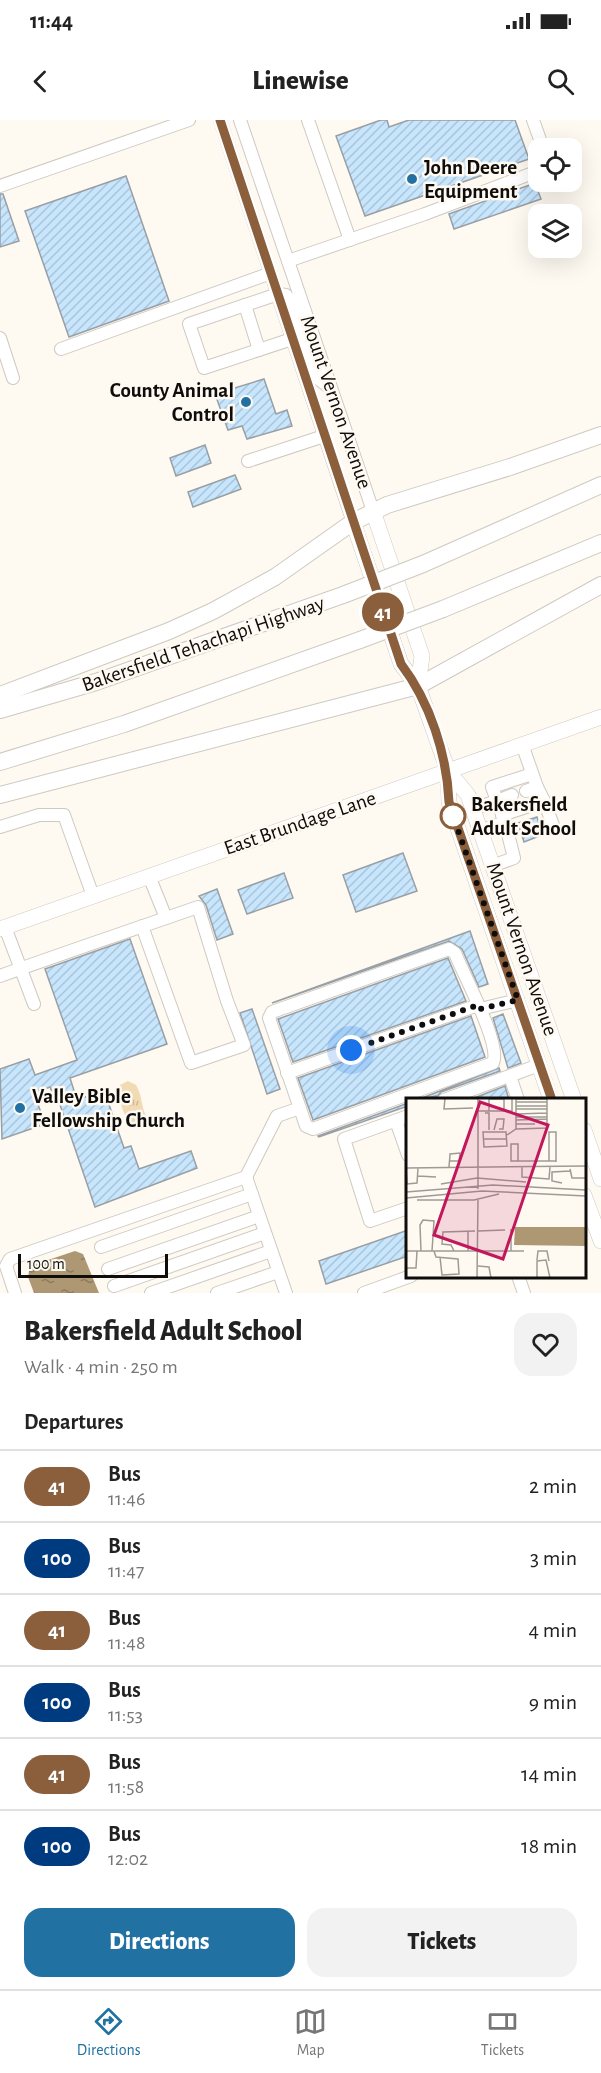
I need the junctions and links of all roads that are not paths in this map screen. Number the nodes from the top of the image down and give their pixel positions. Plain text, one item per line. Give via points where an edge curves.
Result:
1 (189, 120) edge
2 (220, 120) edge
3 (240, 120) edge
4 (308, 120) edge
5 (533, 120) edge
6 (539, 138) edge
7 (528, 175) edge
8 (0, 186) edge
9 (350, 240) junction
10 (288, 261) junction
11 (271, 273) junction
12 (278, 294) junction
13 (245, 305) junction
14 (0, 338) edge
15 (292, 339) junction
16 (61, 349) dead end
17 (259, 350) junction
18 (13, 378) dead end
19 (331, 389) junction
20 (601, 435) edge
21 (324, 436) junction
22 (248, 461) dead end
23 (601, 485) edge
24 (373, 511) junction
25 (353, 522) junction
26 (601, 543) edge
27 (601, 585) edge
28 (418, 686) junction
29 (0, 695) edge
30 (0, 710) edge
31 (601, 717) edge
32 (522, 744) junction
33 (0, 762) edge
34 (448, 771) junction
35 (532, 774) junction
36 (0, 795) edge
37 (512, 795) dead end
38 (497, 801) junction
39 (544, 801) junction
40 (473, 809) junction
41 (503, 819) junction
42 (553, 825) dead end
43 (0, 828) edge
44 (480, 831) junction
45 (492, 866) junction
46 (149, 876) junction
47 (93, 896) junction
48 (166, 918) junction
49 (142, 926) junction
50 (3, 928) edge
51 (21, 968) junction
52 (0, 976) edge
53 (512, 1002) junction
54 (34, 1004) dead end
55 (480, 1010) junction
56 (539, 1065) junction
57 (287, 1073) junction
58 (510, 1076) junction
59 (449, 1098) edge
60 (517, 1098) edge
61 (551, 1098) edge
62 (573, 1098) edge
63 (300, 1108) junction
64 (402, 1119) edge
65 (586, 1134) edge
66 (406, 1143) edge
67 (246, 1177) junction
68 (601, 1179) edge
69 (252, 1194) junction
70 (406, 1209) edge
71 (588, 1215) edge
72 (259, 1216) junction
73 (95, 1230) junction
74 (265, 1233) junction
75 (601, 1241) edge
76 (101, 1247) junction
77 (271, 1251) junction
78 (108, 1269) junction
79 (278, 1272) junction
80 (407, 1278) edge
81 (519, 1278) edge
82 (387, 1289) edge
83 (115, 1290) edge
84 (15, 1293) edge
85 (151, 1293) edge
86 (217, 1293) edge
87 (286, 1293) edge
88 (364, 1293) edge
89 (524, 1293) edge

1 - 8 street
2 - 11 street, Mount Vernon Avenue
3 - 10 street, Mount Vernon Avenue
4 - 9 street
5 - 6 street
7 - 9 street
9 - 10 street
10 - 19 street, Mount Vernon Avenue
11 - 12 street, Mount Vernon Avenue
11 - 16 street
12 - 13 street
12 - 15 street, Mount Vernon Avenue
12 - 19 street via 291,301 316,377
13 - 17 street
13 - 17 street via 189,324 204,368
14 - 18 street
15 - 17 street
15 - 21 street, Mount Vernon Avenue
19 - 24 street, Mount Vernon Avenue
20 - 24 highway
21 - 22 street
21 - 25 street, Mount Vernon Avenue
23 - 30 highway, Bakersfield Tehachapi Highway, bridge via 343,595 96,682
24 - 25 highway
24 - 28 main road, Mount Vernon Avenue via 422,656
25 - 28 main road, Mount Vernon Avenue via 401,664
25 - 29 highway via 275,577 213,611
26 - 33 highway, bridge via 360,640 124,724
27 - 28 highway
28 - 34 main road, Mount Vernon Avenue
28 - 36 highway
31 - 32 main road, East Brundage Lane
32 - 34 main road, East Brundage Lane
32 - 35 street
34 - 40 main road, Mount Vernon Avenue via 468,795
34 - 46 main road, East Brundage Lane
34 - 53 main road, Mount Vernon Avenue via 449,802
35 - 38 street via 492,787
35 - 39 street via 532,789
37 - 38 street
38 - 40 street
38 - 41 street
39 - 41 street
39 - 42 street
40 - 44 main road, Mount Vernon Avenue
41 - 44 street
41 - 45 street via 514,858
43 - 47 street via 39,815 64,815
44 - 45 main road, Mount Vernon Avenue
45 - 62 main road, Mount Vernon Avenue
46 - 47 main road, East Brundage Lane
46 - 48 street
47 - 50 main road, East Brundage Lane
48 - 49 street
48 - 49 street via 198,907 244,1045 191,1063
49 - 51 street
50 - 51 street
51 - 52 street
51 - 54 street
53 - 55 street
53 - 56 main road, Mount Vernon Avenue
55 - 57 street
55 - 57 street via 455,953 449,949 272,1012 268,1018
55 - 63 street via 496,1053 493,1063 313,1129 306,1126
56 - 58 street
56 - 61 main road, Mount Vernon Avenue
57 - 63 street
58 - 59 street
58 - 60 street
63 - 67 street via 277,1116
64 - 66 street
64 - 70 street via 344,1139 370,1221
65 - 68 main road
67 - 69 street
67 - 73 street
69 - 72 street
69 - 76 street
71 - 75 main road
72 - 74 street
72 - 78 street
73 - 76 street
73 - 84 street via 10,1259 6,1266
74 - 77 street
74 - 83 street
76 - 78 street
77 - 79 street
77 - 85 street
78 - 83 street
79 - 86 street
79 - 87 street
80 - 82 street
81 - 89 street
82 - 88 street

